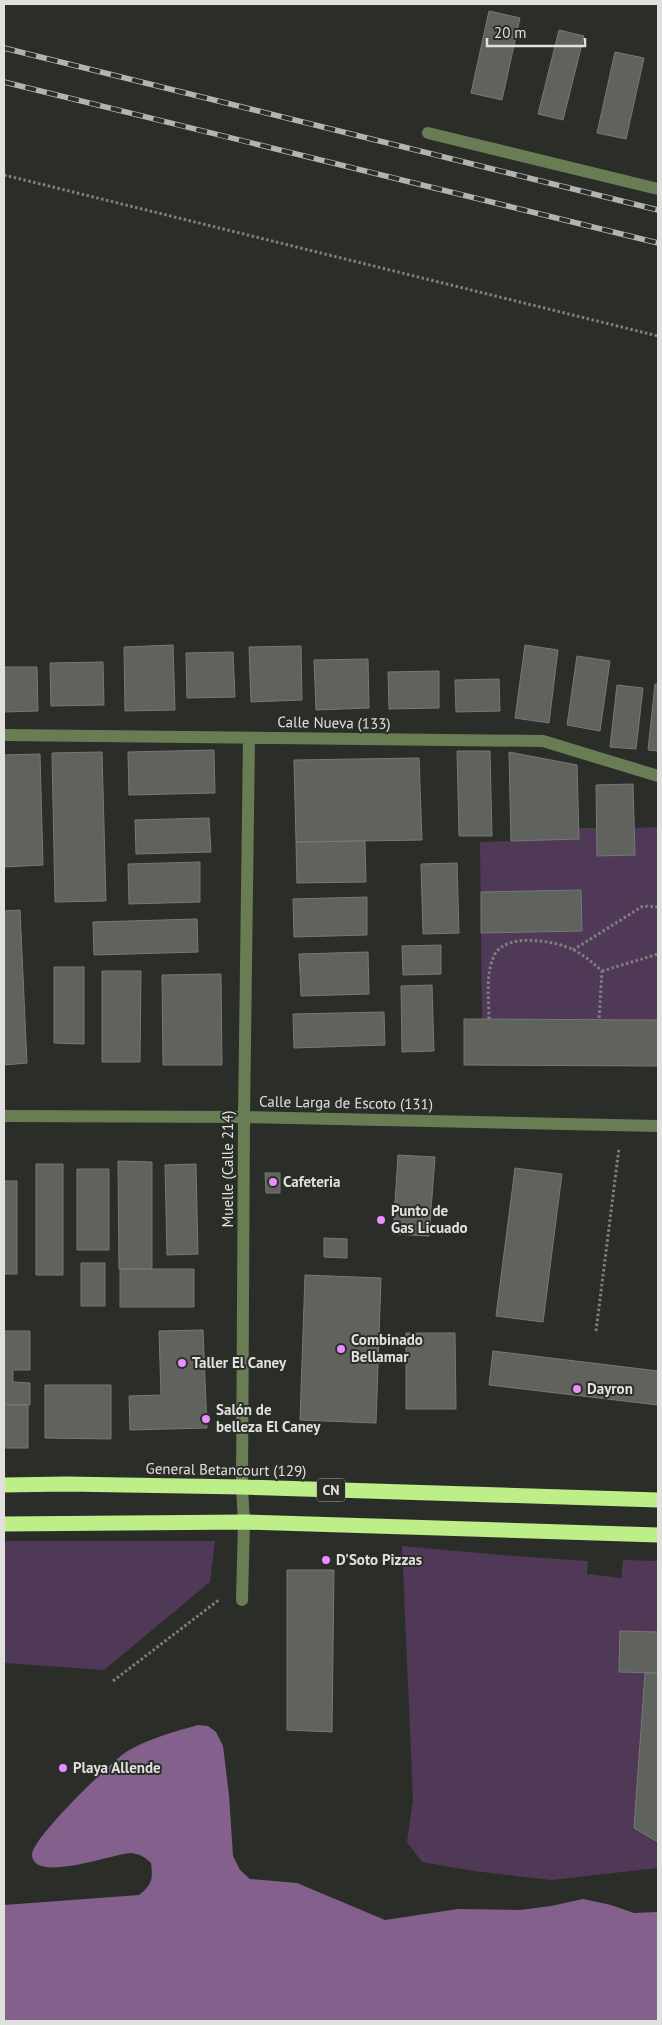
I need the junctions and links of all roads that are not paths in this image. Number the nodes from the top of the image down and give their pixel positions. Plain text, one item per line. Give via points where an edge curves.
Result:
1 (428, 133) dead end
2 (658, 189) edge
3 (4, 735) edge
4 (249, 738) junction
5 (658, 776) edge
6 (4, 1116) edge
7 (244, 1117) junction
8 (658, 1126) edge
9 (4, 1485) edge
10 (242, 1487) junction
11 (658, 1500) edge
12 (244, 1522) junction
13 (4, 1524) edge
14 (658, 1535) edge
15 (242, 1600) dead end

1 - 2 street
3 - 4 street, Calle Nueva (133)
4 - 5 street, Calle Nueva (133) via 543,741
4 - 7 street, Muelle (Calle 214)
6 - 7 street, Calle Larga de Escoto (131)
7 - 8 street, Calle Larga de Escoto (131)
7 - 10 street, Muelle (Calle 214)
9 - 10 highway, General Betancourt (129) / CN
10 - 11 highway, General Betancourt (129) / CN
10 - 12 street, Muelle (Calle 214)
12 - 13 highway, CN
12 - 14 highway, CN
12 - 15 street, Muelle (Calle 214)

